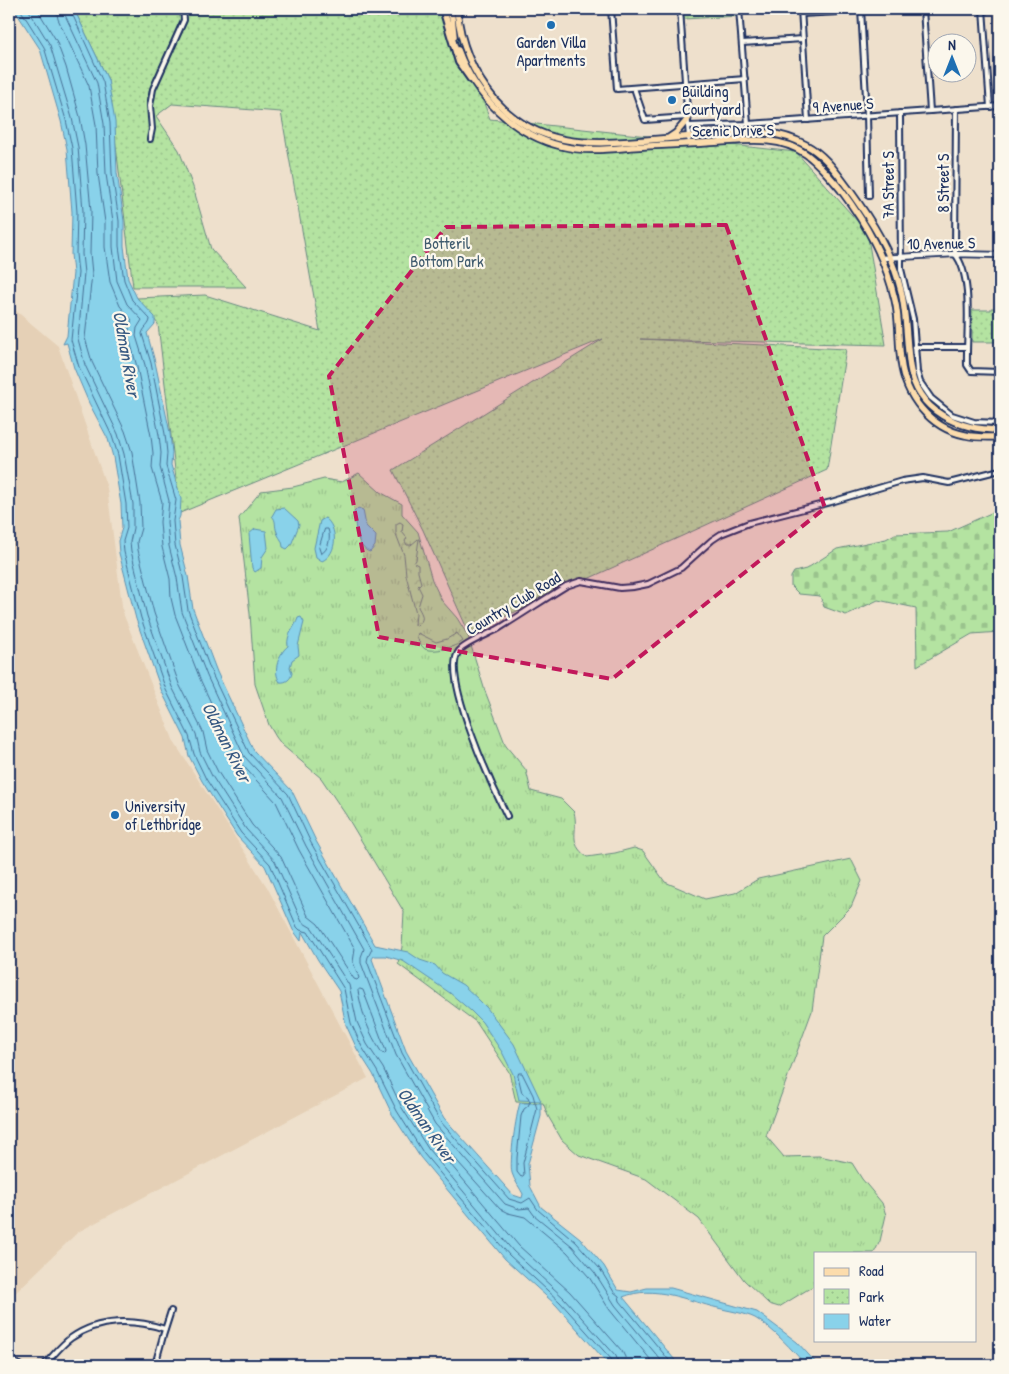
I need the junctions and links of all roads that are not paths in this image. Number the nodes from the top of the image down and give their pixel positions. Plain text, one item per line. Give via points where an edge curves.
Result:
1 (183, 9) edge
2 (443, 9) edge
3 (451, 9) edge
4 (457, 9) edge
5 (611, 9) edge
6 (680, 9) edge
7 (740, 9) edge
8 (801, 9) edge
9 (889, 9) edge
10 (923, 9) edge
11 (982, 9) edge
12 (862, 10) edge
13 (802, 14) junction
14 (803, 39) junction
15 (742, 43) junction
16 (471, 79) junction
17 (745, 79) junction
18 (685, 84) junction
19 (634, 88) junction
20 (1000, 106) edge
21 (990, 107) junction
22 (956, 109) junction
23 (930, 111) junction
24 (900, 113) junction
25 (868, 116) junction
26 (808, 120) junction
27 (688, 121) junction
28 (748, 124) junction
29 (689, 136) junction
30 (668, 138) junction
31 (150, 139) dead end
32 (689, 144) junction
33 (868, 196) dead end
34 (955, 254) junction
35 (1000, 255) edge
36 (901, 256) junction
37 (891, 257) junction
38 (882, 258) junction
39 (914, 347) junction
40 (966, 347) junction
41 (1000, 372) edge
42 (1000, 423) edge
43 (1000, 430) edge
44 (1000, 437) edge
45 (1000, 470) edge
46 (508, 816) dead end
47 (171, 1311) dead end
48 (165, 1329) junction
49 (9, 1359) edge
50 (19, 1365) edge
51 (44, 1365) edge
52 (155, 1365) edge

1 - 31 street via 184,20 153,89
2 - 16 highway via 459,62
3 - 16 main road, Scenic Drive S via 455,40
4 - 30 main road, Scenic Drive S via 461,37 476,74 502,107 526,125 550,136 580,143
5 - 19 street via 617,89
6 - 18 street
7 - 15 street
8 - 13 street
9 - 12 street
10 - 23 street
11 - 21 street
12 - 13 street
12 - 25 street
13 - 14 street
14 - 15 street
14 - 26 street
15 - 17 street
16 - 32 main road, Scenic Drive S via 488,101 512,123 531,135 562,147 602,149
17 - 18 street
17 - 28 street
18 - 19 street
18 - 27 street
19 - 27 street, 9 Avenue S via 645,120
20 - 21 street, 9 Avenue S
21 - 22 street, 9 Avenue S
22 - 23 street, 9 Avenue S
22 - 34 street, 8 Street S
23 - 24 street, 9 Avenue S
24 - 25 street, 9 Avenue S
24 - 36 street, 7A Street S
25 - 26 street, 9 Avenue S
25 - 33 street
26 - 28 street, 9 Avenue S
27 - 28 street, 9 Avenue S
27 - 29 street
27 - 30 main road
29 - 30 main road, Scenic Drive S
29 - 32 street
29 - 37 main road, Scenic Drive S via 773,133 794,138 810,147 837,174 875,227
32 - 38 main road, Scenic Drive S via 761,140 789,145 804,152 817,162 854,208
34 - 35 street, 10 Avenue S
34 - 36 street, 10 Avenue S
34 - 40 street, 8 Street S via 967,283
36 - 37 street, 10 Avenue S
36 - 39 street via 913,319
37 - 38 street, 10 Avenue S
37 - 43 main road, Scenic Drive S via 903,299 910,370 923,398 938,413 957,424 979,430
38 - 44 main road, Scenic Drive S via 896,302 903,374 916,402 931,418 964,435
39 - 40 street
39 - 42 street via 920,382 941,407 962,419
40 - 41 street, 8 Street S via 967,366 971,372
45 - 46 street, Country Club Road via 949,483 924,478 902,481 740,526 712,540 681,568 660,580 627,588 576,581 498,629 463,646 456,655 455,665 462,705 486,771
47 - 48 street
48 - 51 street via 125,1321 98,1326 72,1338
48 - 52 street
49 - 50 street

